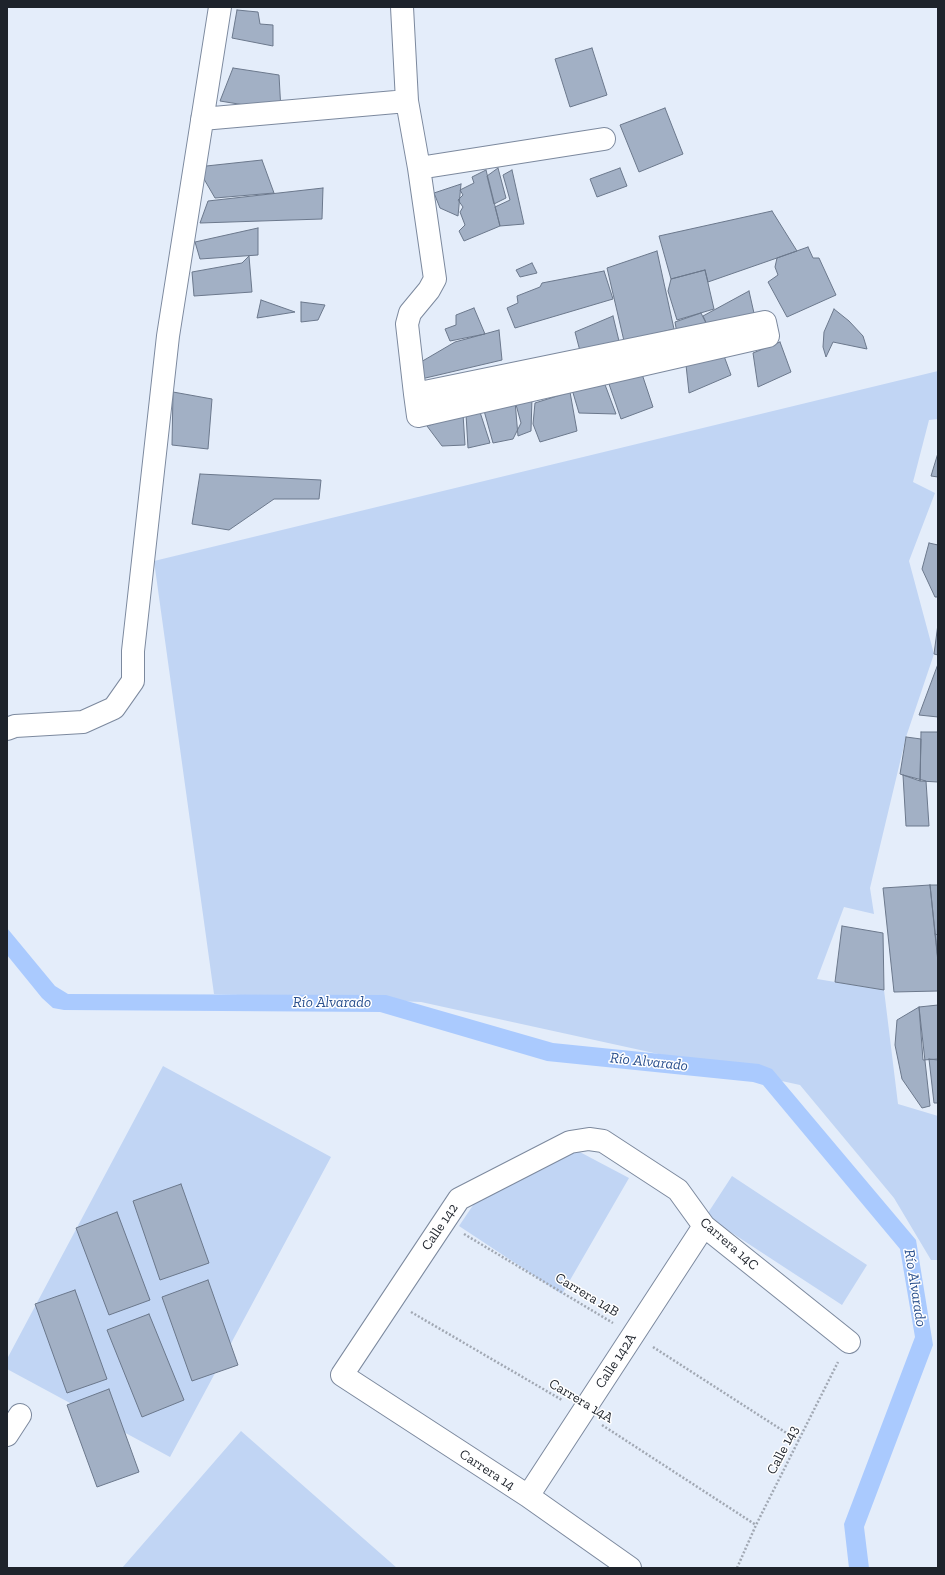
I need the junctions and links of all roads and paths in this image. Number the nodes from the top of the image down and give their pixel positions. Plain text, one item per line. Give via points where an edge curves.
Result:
1 (220, 7) edge
2 (402, 7) edge
3 (407, 101) junction
4 (202, 119) junction
5 (604, 139) dead end
6 (419, 168) junction
7 (415, 394) junction
8 (7, 729) edge
9 (589, 1140) joint
10 (443, 1222) junction
11 (704, 1226) junction
12 (391, 1301) junction
13 (633, 1335) junction
14 (849, 1342) joint
15 (342, 1375) joint
16 (583, 1412) junction
17 (20, 1415) dead end
18 (7, 1435) edge
19 (799, 1442) junction
20 (528, 1496) junction
21 (756, 1525) junction
22 (630, 1568) edge
23 (737, 1568) edge

1 - 4 street
2 - 3 street
3 - 4 street
3 - 6 street
4 - 8 street via 168,336 133,651 133,681 114,708 83,722 15,726
5 - 6 street
6 - 7 street via 435,279 410,313 407,324
7 - 7 street via 765,322 768,336 418,416
9 - 10 street, Calle 142 via 570,1142 459,1199
9 - 11 street, Carrera 14C via 603,1141 678,1190
10 - 12 street, Calle 142
10 - 13 path, Carrera 14B
11 - 13 street, Calle 142A
11 - 14 street, Carrera 14C
12 - 15 street, Calle 142
12 - 16 path, Carrera 14A
13 - 16 street, Calle 142A
13 - 19 path, Carrera 14B
14 - 19 path, Calle 143
15 - 20 street, Carrera 14
16 - 20 street, Calle 142A
16 - 21 path, Carrera 14A
17 - 18 street
19 - 21 path, Calle 143
20 - 22 street, Carrera 14
21 - 23 path, Calle 143

